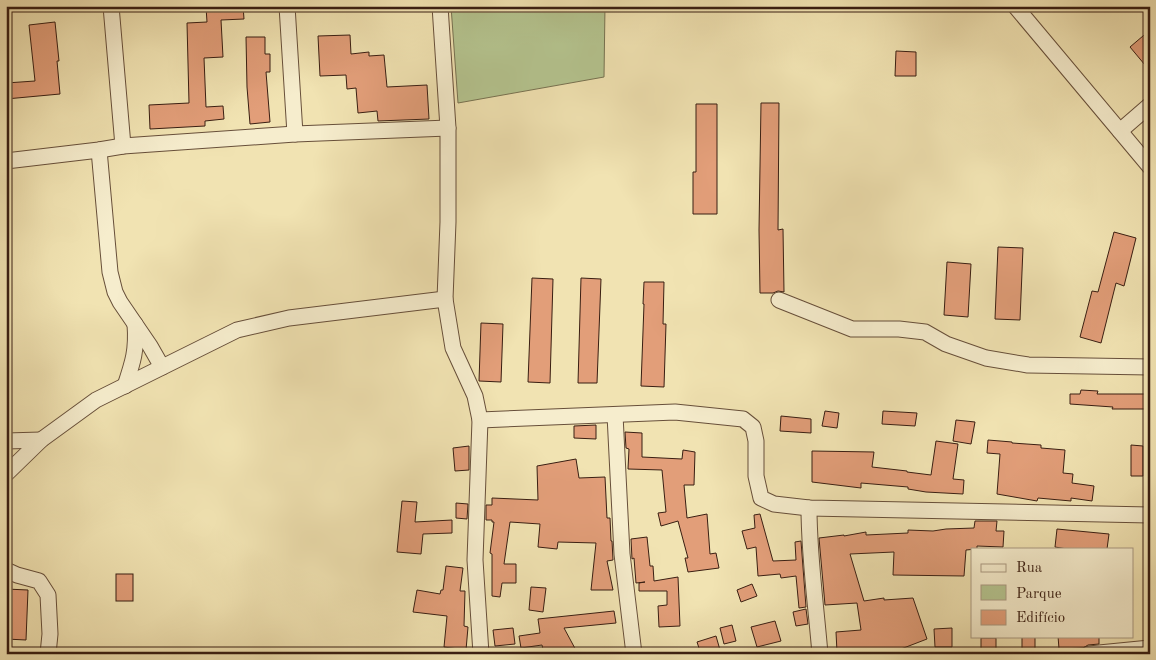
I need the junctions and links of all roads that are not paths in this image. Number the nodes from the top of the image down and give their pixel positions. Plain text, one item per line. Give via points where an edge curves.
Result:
1 (111, 6) edge
2 (287, 6) edge
3 (440, 6) edge
4 (1015, 6) edge
5 (1150, 105) edge
6 (448, 128) junction
7 (1120, 131) junction
8 (295, 134) junction
9 (123, 146) junction
10 (99, 150) junction
11 (6, 161) edge
12 (1150, 167) edge
13 (445, 300) junction
14 (779, 300) dead end
15 (135, 324) junction
16 (162, 367) junction
17 (1150, 367) edge
18 (124, 386) junction
19 (615, 415) junction
20 (480, 420) junction
21 (41, 440) junction
22 (6, 441) edge
23 (6, 474) edge
24 (809, 508) junction
25 (1150, 515) edge
26 (6, 570) edge
27 (1150, 648) edge
28 (48, 654) edge
29 (481, 654) edge
30 (634, 654) edge
31 (820, 654) edge
32 (1090, 654) edge

1 - 9 street
2 - 8 street
3 - 6 street
4 - 7 street
5 - 7 street
6 - 8 street
6 - 13 street
7 - 12 street
8 - 9 street
9 - 10 street
10 - 11 street
10 - 15 street via 110,272 115,292
13 - 16 street via 289,318 237,330
13 - 20 street via 453,348 475,396
14 - 17 street via 852,329 925,332 946,344 986,358 1028,365
15 - 16 street
15 - 18 street via 134,360
16 - 18 street
18 - 21 street via 96,400
19 - 20 street
19 - 24 street via 675,412 744,419 753,427 756,476 761,498 774,504
19 - 30 street via 622,554
20 - 29 street via 475,560
21 - 22 street
21 - 23 street
24 - 25 street
24 - 31 street via 809,547
26 - 28 street via 39,581 48,595
27 - 32 street

